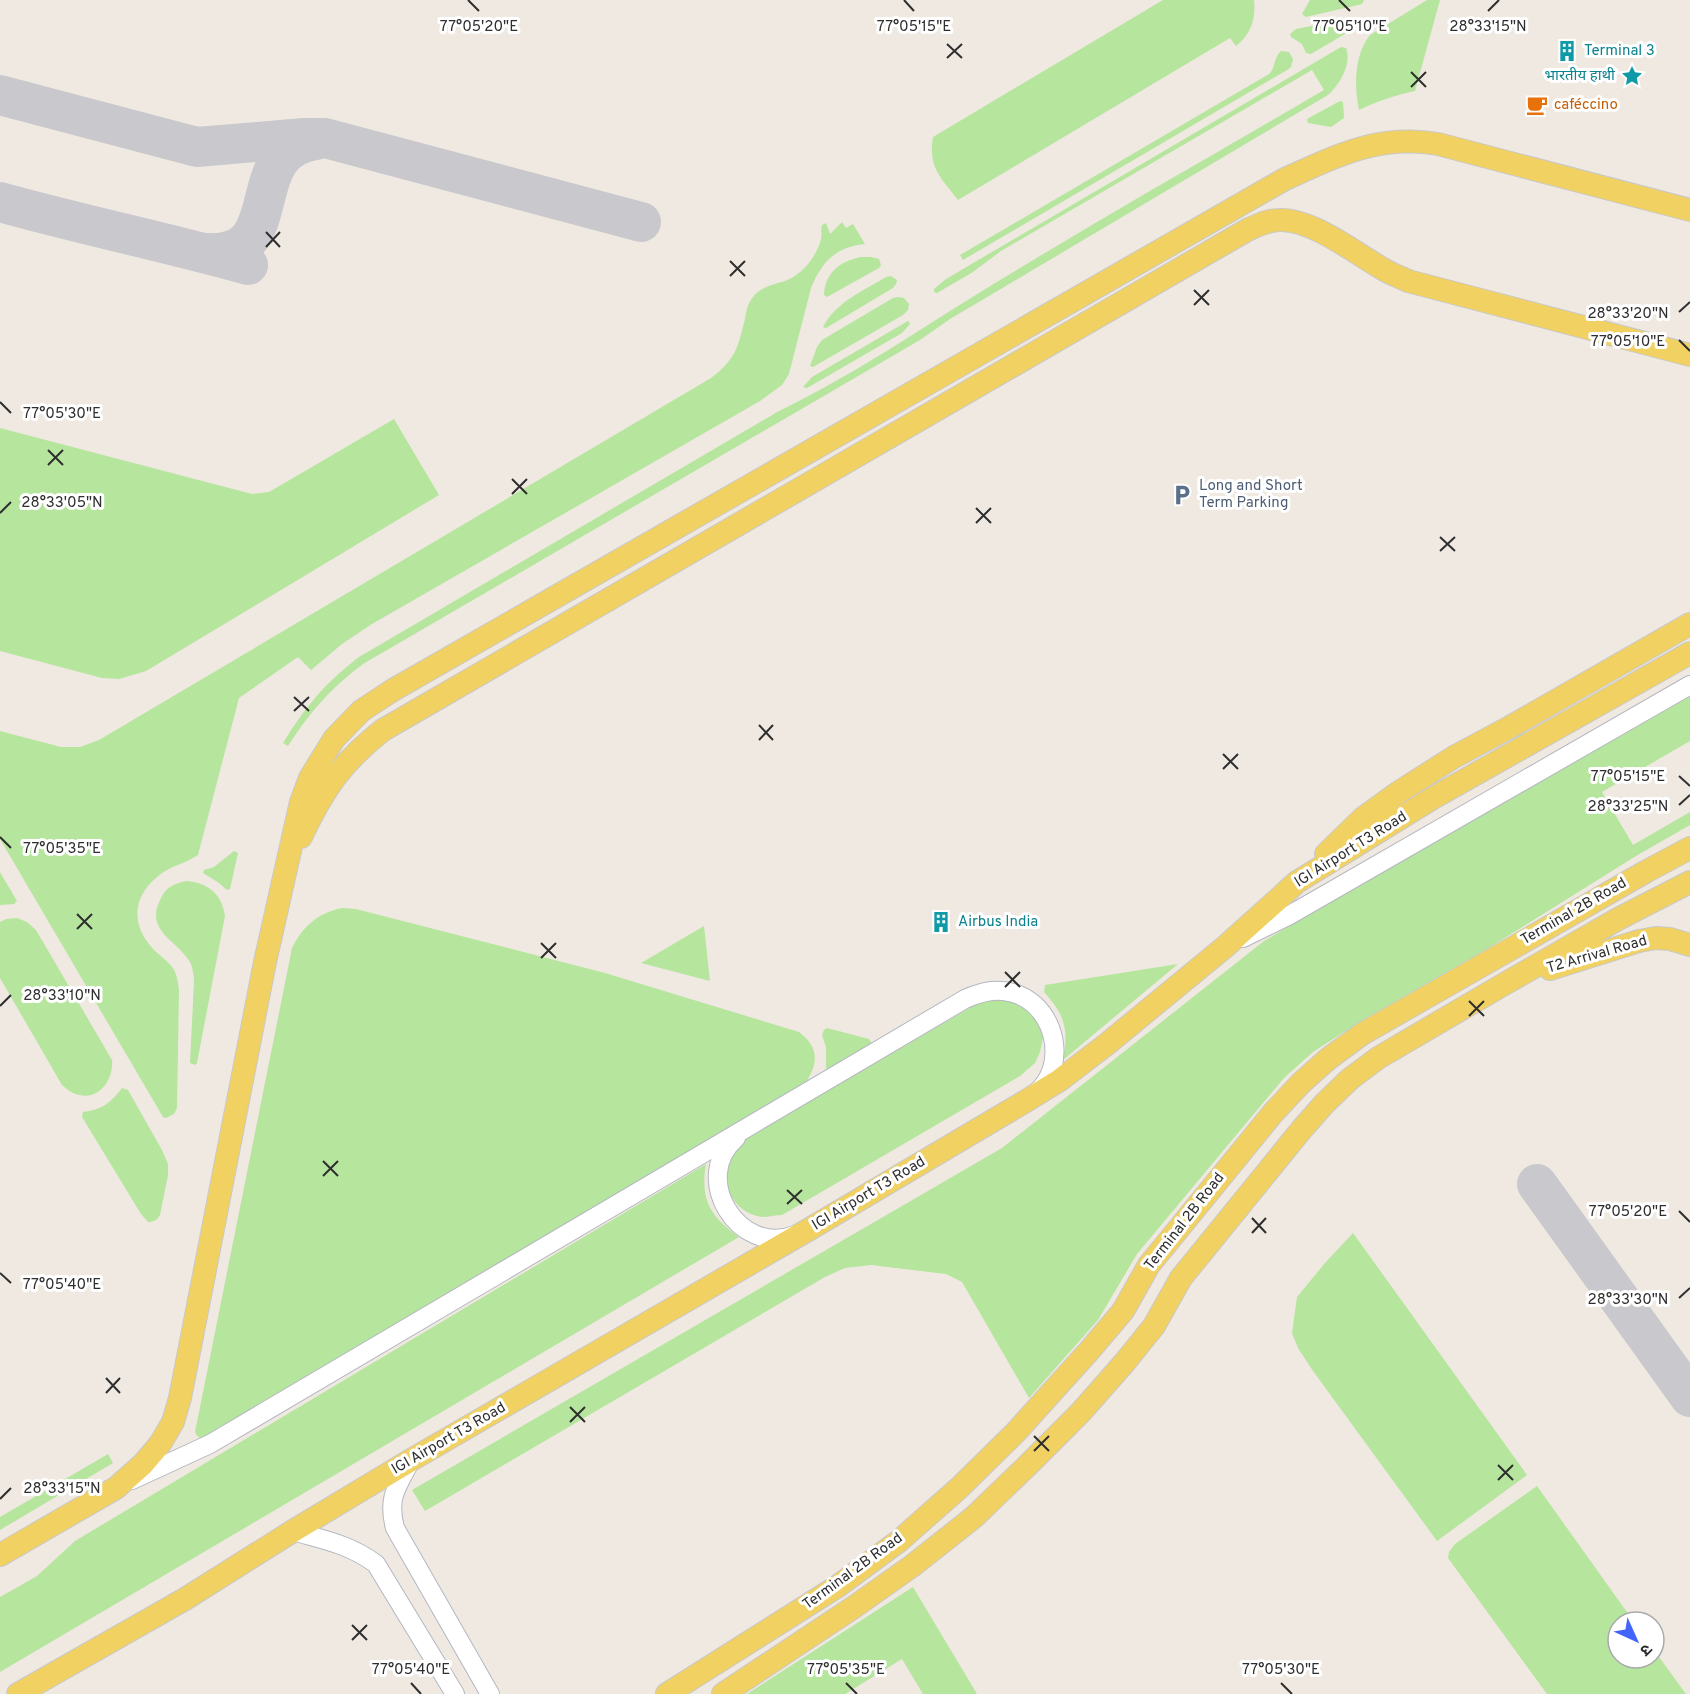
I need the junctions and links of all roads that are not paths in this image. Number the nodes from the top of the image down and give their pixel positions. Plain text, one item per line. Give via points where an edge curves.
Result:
1 (1690, 210) edge
2 (1690, 355) edge
3 (1690, 624) edge
4 (1690, 653) edge
5 (1690, 685) edge
6 (1690, 848) edge
7 (287, 868) junction
8 (1297, 882) junction
9 (1690, 882) edge
10 (1690, 945) edge
11 (1226, 946) junction
12 (1506, 983) junction
13 (1026, 1101) junction
14 (747, 1128) junction
15 (808, 1230) junction
16 (1089, 1351) junction
17 (1125, 1362) junction
18 (411, 1460) junction
19 (116, 1488) junction
20 (293, 1531) junction
21 (0, 1555) edge
22 (18, 1694) edge
23 (455, 1694) edge
24 (490, 1694) edge
25 (667, 1694) edge
26 (723, 1694) edge

1 - 7 main road via 1421,141 1364,146 1335,156 1286,179 525,613 361,711 322,757 310,778
2 - 7 main road via 1419,284 1385,270 1309,226 1293,221 1264,222 383,730 362,746 328,787
3 - 8 main road via 1399,792 1363,818
4 - 8 main road, IGI Airport T3 Road via 1434,798
5 - 11 street via 1287,916
6 - 16 main road, Terminal 2B Road via 1362,1034 1328,1059 1273,1113 1149,1265 1123,1311
7 - 19 main road via 180,1398 173,1422 160,1444
8 - 11 main road, IGI Airport T3 Road
9 - 12 main road, Terminal 2B Road
10 - 12 main road, T2 Arrival Road via 1670,939 1639,941
11 - 13 main road, IGI Airport T3 Road via 1107,1044
12 - 17 main road, Terminal 2B Road via 1378,1058 1325,1103 1181,1278 1154,1326
13 - 14 street via 1050,1074 1054,1036 1035,1005 1019,995 998,990 964,999
13 - 15 main road, IGI Airport T3 Road
14 - 15 street via 731,1141 721,1159 718,1180 722,1200 732,1218 748,1232 768,1238 789,1238
14 - 19 street via 210,1444
15 - 18 main road, IGI Airport T3 Road
16 - 17 main road via 1106,1345
16 - 25 main road, Terminal 2B Road via 1016,1432 898,1541 838,1586
17 - 26 main road, Terminal 2B Road via 1028,1466 974,1516 912,1566
18 - 20 main road, IGI Airport T3 Road
18 - 24 street via 391,1503 395,1528
19 - 21 main road
20 - 22 main road, IGI Airport T3 Road via 185,1599
20 - 23 street via 341,1544 375,1564

